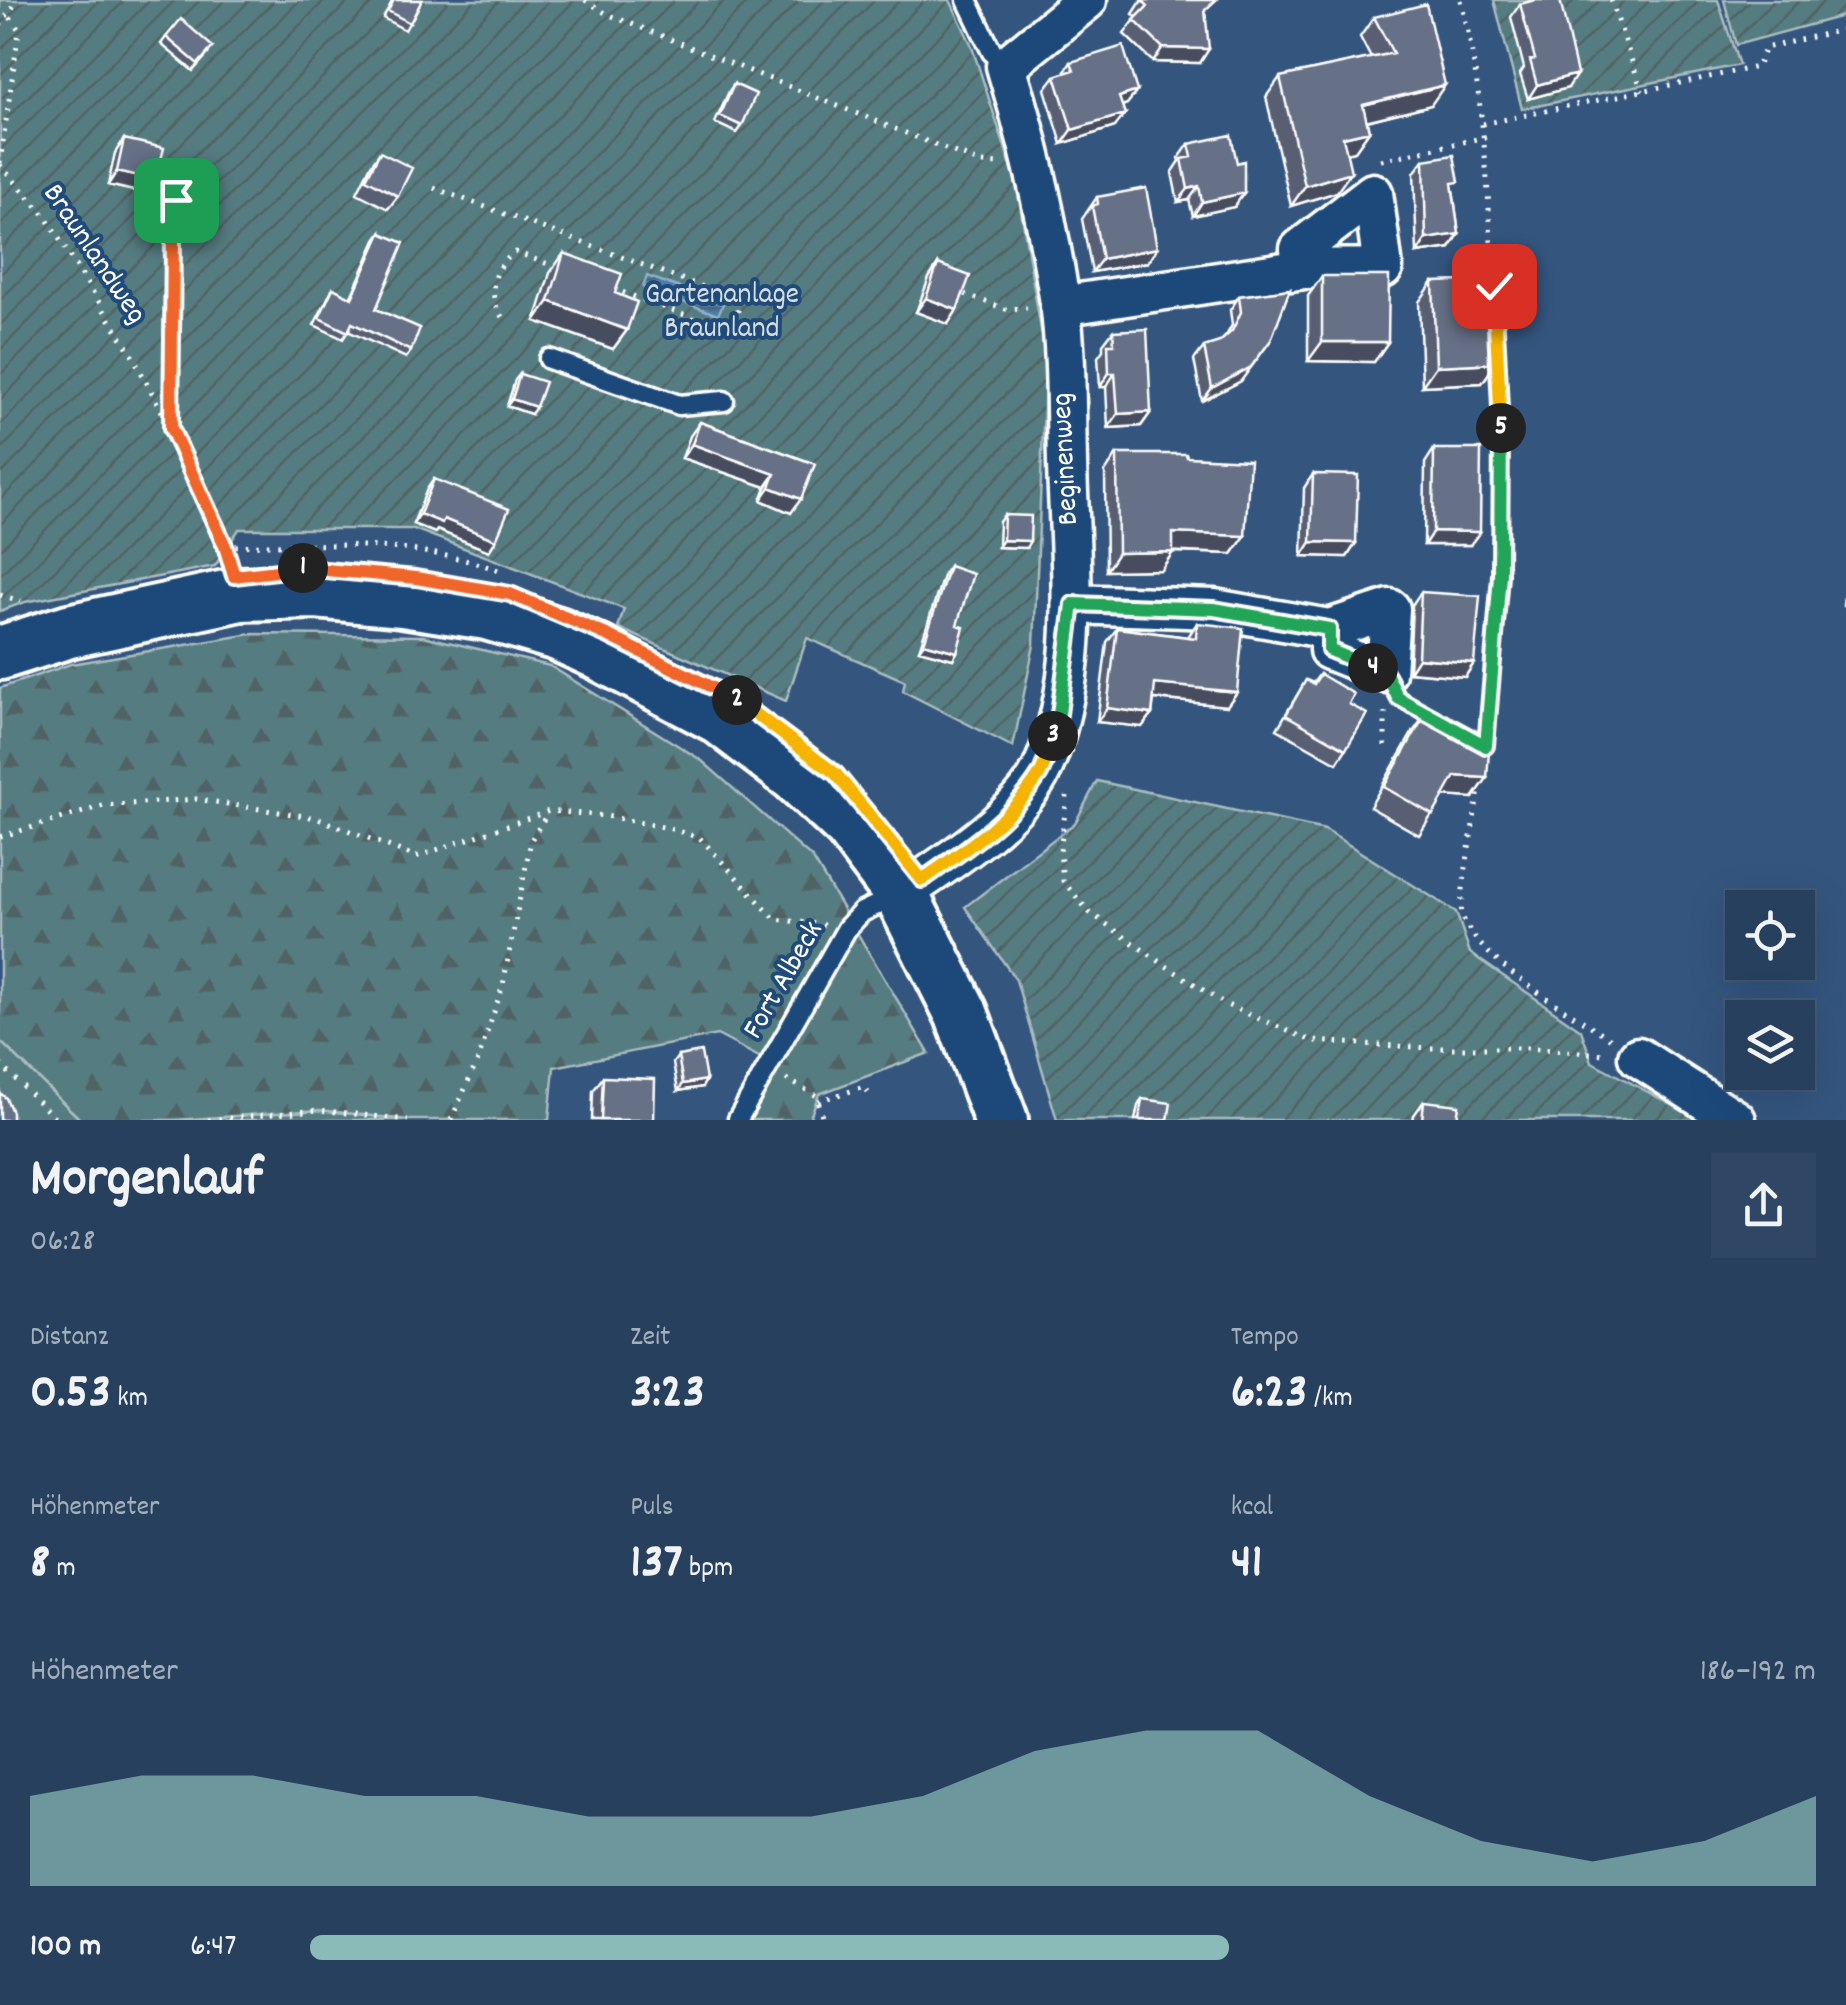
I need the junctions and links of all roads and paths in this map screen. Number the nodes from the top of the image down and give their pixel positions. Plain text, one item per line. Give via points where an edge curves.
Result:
1 (18, 0) edge
2 (585, 0) edge
3 (967, 0) edge
4 (1087, 0) edge
5 (1461, 0) edge
6 (1611, 0) edge
7 (8, 14) junction
8 (0, 26) edge
9 (1846, 29) edge
10 (1006, 66) junction
11 (1642, 91) junction
12 (1483, 124) junction
13 (1486, 137) junction
14 (193, 162) dead end
15 (0, 164) edge
16 (1033, 164) junction
17 (1371, 165) dead end
18 (434, 188) dead end
19 (1304, 269) dead end
20 (569, 272) edge
21 (605, 285) edge
22 (966, 294) edge
23 (1060, 306) junction
24 (502, 317) dead end
25 (549, 359) dead end
26 (724, 401) dead end
27 (171, 428) junction
28 (240, 594) junction
29 (1073, 604) junction
30 (1329, 629) junction
31 (0, 653) edge
32 (1386, 673) junction
33 (1486, 746) junction
34 (1483, 764) edge
35 (1042, 772) junction
36 (1480, 783) edge
37 (549, 812) junction
38 (0, 837) edge
39 (902, 894) junction
40 (847, 928) junction
41 (1638, 1057) junction
42 (0, 1064) edge
43 (766, 1068) junction
44 (871, 1096) dead end
45 (818, 1102) junction
46 (738, 1119) edge
47 (56, 1120) edge
48 (208, 1120) edge
49 (408, 1120) edge
50 (451, 1120) edge
51 (824, 1120) edge
52 (1001, 1120) edge
53 (1736, 1120) edge

1 - 7 path
2 - 16 path via 981,164
3 - 10 lane
4 - 10 street
5 - 12 path
6 - 11 path
7 - 8 path
7 - 15 path via 19,30
9 - 11 path via 1765,48 1757,67
10 - 16 street, Beginenweg
11 - 12 path
12 - 13 path
13 - 17 path
13 - 33 path via 1501,436 1500,575
14 - 27 path via 182,178 173,241
15 - 27 path, Braunlandweg via 43,213
16 - 23 street, Beginenweg
18 - 21 path via 741,301 731,332
19 - 23 street
20 - 24 path via 515,252 492,284
22 - 23 path via 1004,309
23 - 29 street, Beginenweg
25 - 26 lane via 679,405
27 - 28 path, Braunlandweg
28 - 31 main road
28 - 39 main road via 403,600 558,634 718,718 796,775 850,826
29 - 30 street via 1214,609
29 - 35 street, Beginenweg via 1059,714
30 - 32 street via 1329,650
30 - 32 street via 1390,609
32 - 33 path via 1398,698
33 - 34 path
35 - 39 street, Beginenweg via 969,848
35 - 41 path via 1068,797 1063,881 1089,912 1227,1005 1312,1041
36 - 41 path via 1461,913 1480,944 1514,974
37 - 38 path via 416,857 316,818 196,798 103,806
37 - 40 path via 606,816 700,838 775,919
37 - 50 path via 531,840 504,985
39 - 40 lane, Fort Albeck via 862,912
39 - 52 main road via 962,1013
40 - 43 lane, Fort Albeck
41 - 53 street
42 - 47 path
43 - 45 path
43 - 46 lane, Fort Albeck
44 - 45 path via 864,1087
45 - 51 path
48 - 49 path via 318,1110

